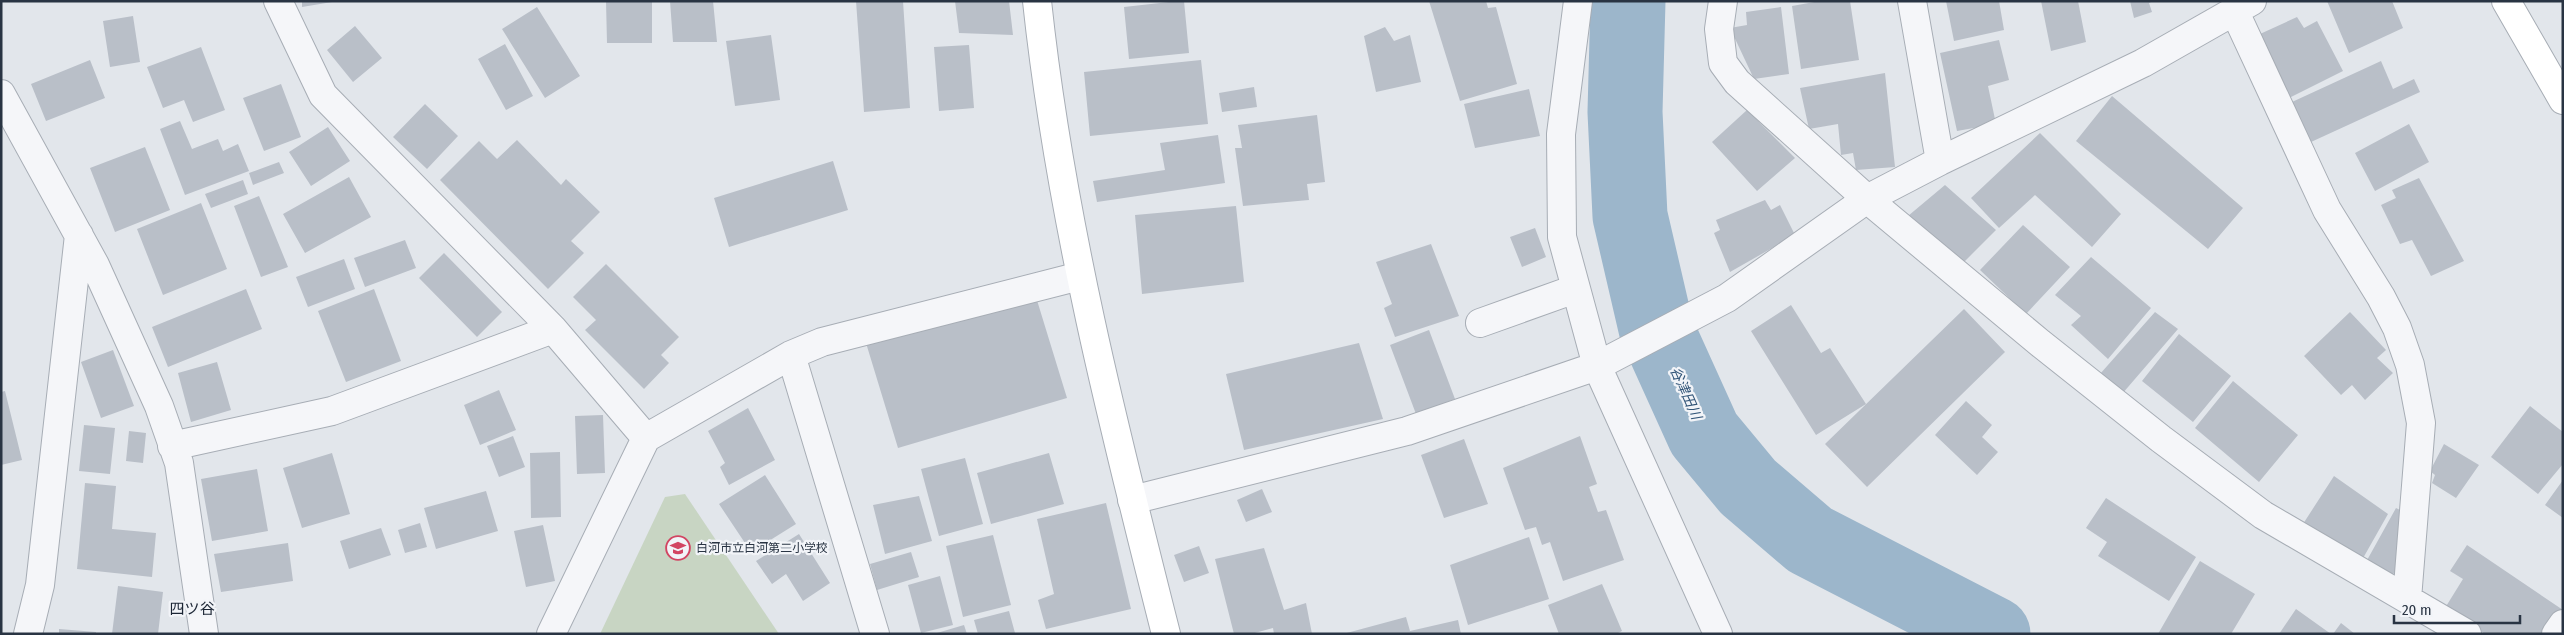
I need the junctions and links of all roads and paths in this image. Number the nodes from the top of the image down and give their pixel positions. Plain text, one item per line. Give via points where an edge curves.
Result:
1 (278, 1) edge
2 (1037, 1) edge
3 (1578, 1) edge
4 (1723, 1) edge
5 (1912, 1) edge
6 (2506, 1) edge
7 (2243, 6) edge
8 (1, 94) edge
9 (2563, 100) edge
10 (1940, 161) junction
11 (1867, 199) junction
12 (79, 235) junction
13 (1080, 276) junction
14 (1575, 289) junction
15 (1480, 323) dead end
16 (553, 328) junction
17 (791, 355) junction
18 (1597, 366) junction
19 (646, 438) junction
20 (172, 446) junction
21 (1132, 500) junction
22 (2408, 599) junction
23 (2563, 624) edge
24 (28, 634) edge
25 (204, 634) edge
26 (551, 634) edge
27 (875, 634) edge
28 (1166, 634) edge
29 (1718, 634) edge
30 (2467, 634) edge
31 (2556, 634) edge

1 - 16 street via 323,95
2 - 13 street via 1047,93
3 - 14 street via 1561,134 1562,237
4 - 11 street via 1719,29 1723,63 1737,82
5 - 10 street
6 - 9 street
7 - 10 street via 2143,64
7 - 22 street via 2327,210 2381,297 2397,328 2410,365 2421,423
8 - 12 street
10 - 11 street
11 - 18 street via 1727,298
11 - 22 street via 2040,343 2263,515
12 - 20 street via 96,265 159,406
12 - 24 street via 40,585
13 - 17 street via 822,342
13 - 21 street
14 - 15 street
14 - 18 street
16 - 19 street
16 - 20 street via 332,410
17 - 19 street
17 - 27 street
18 - 21 street via 1407,431
18 - 29 street
19 - 26 street
20 - 25 street via 178,464
21 - 28 street
22 - 30 street
23 - 31 street

